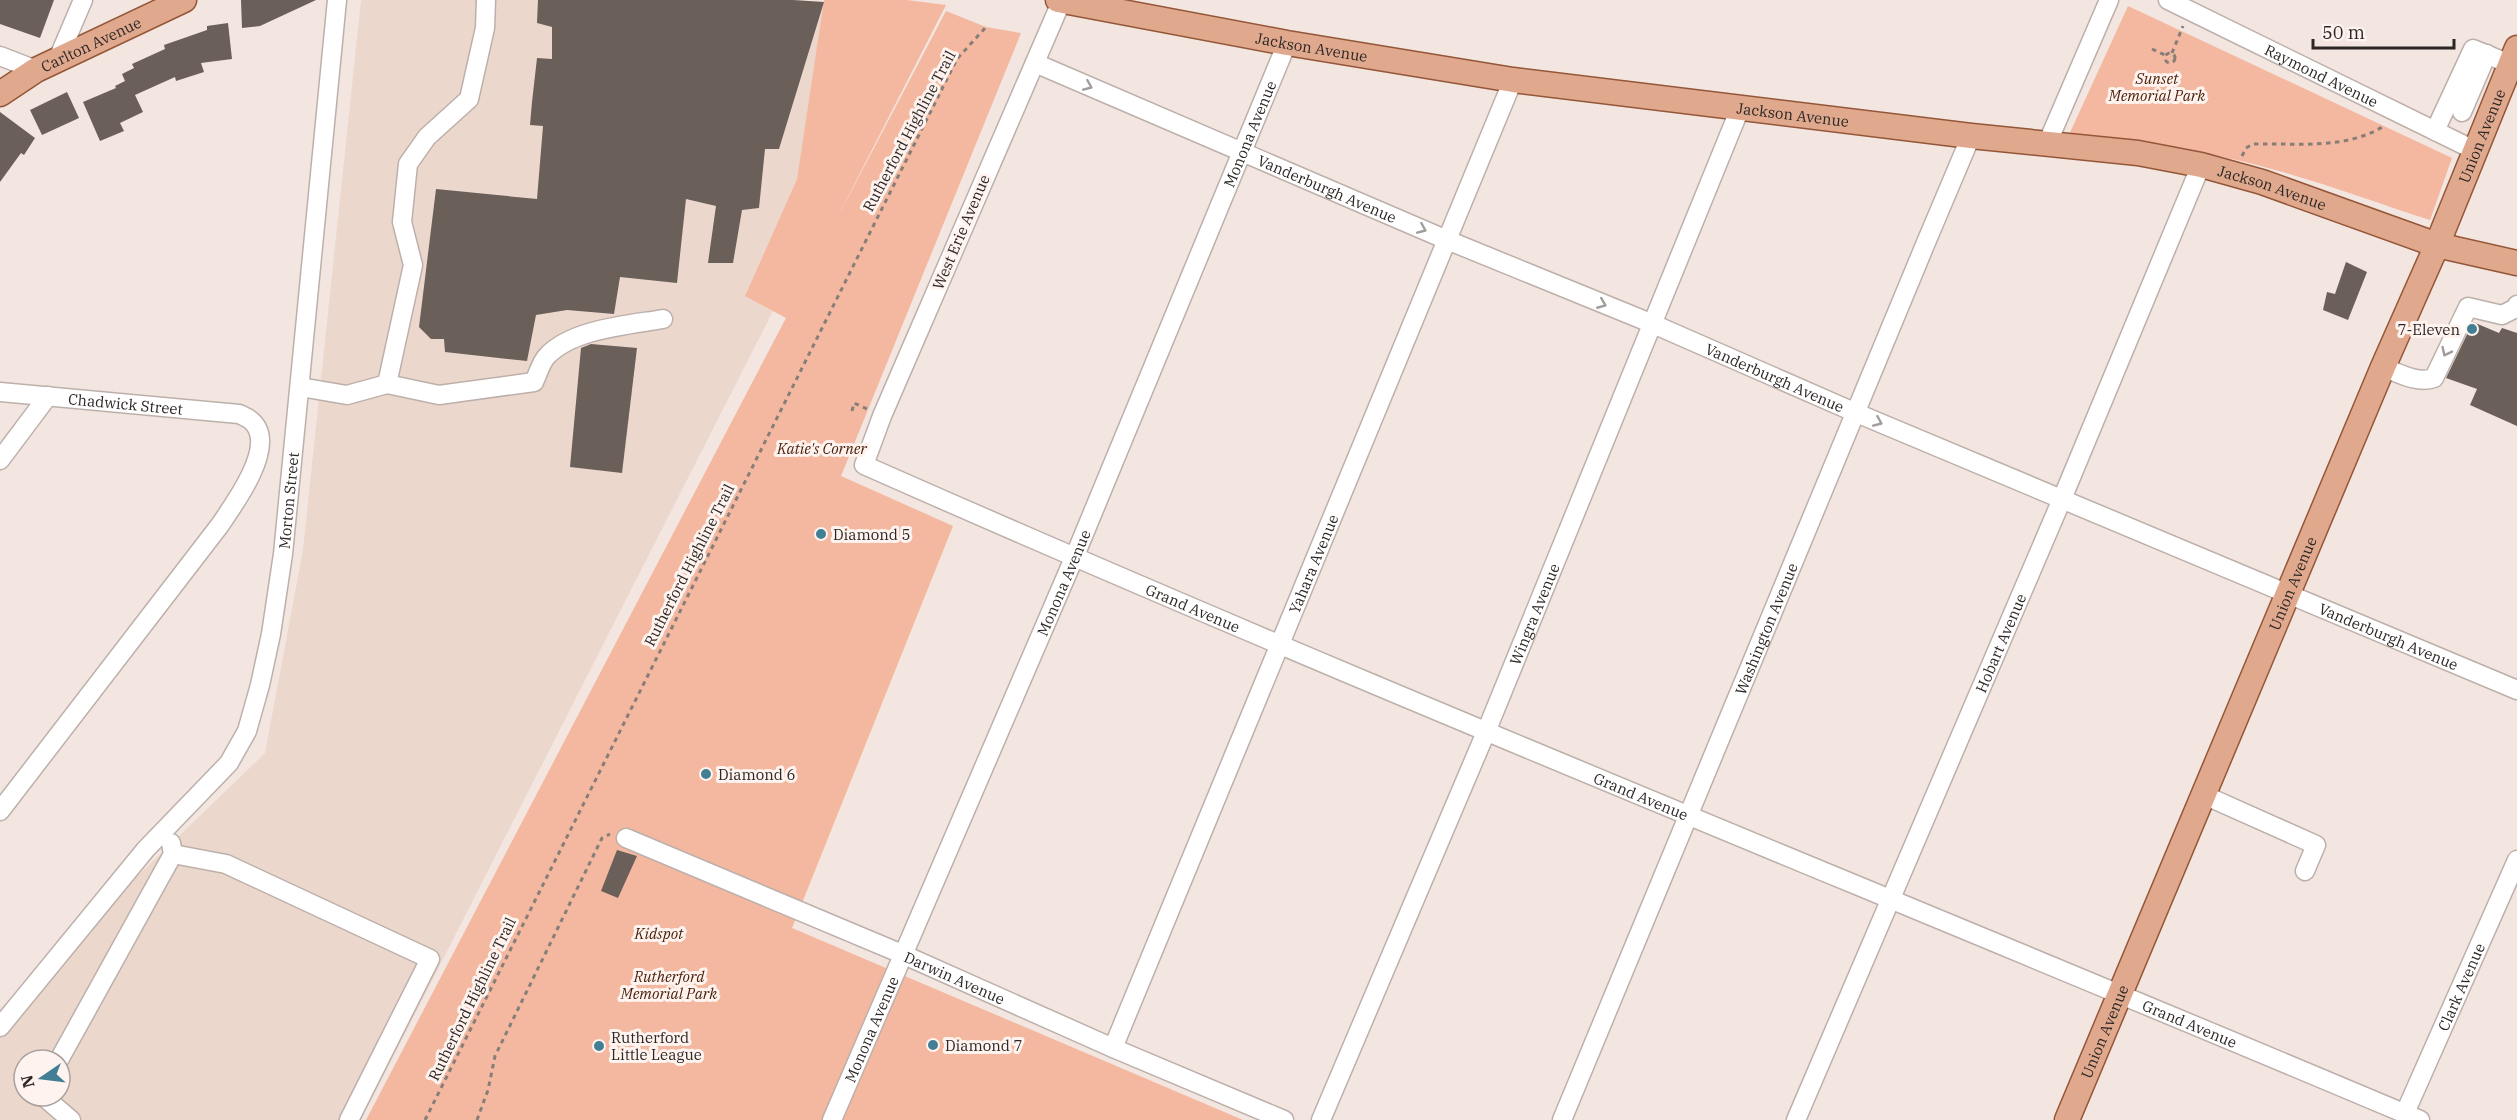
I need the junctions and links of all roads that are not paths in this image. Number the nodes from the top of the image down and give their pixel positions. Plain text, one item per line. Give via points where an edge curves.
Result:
1 (83, 0) edge
2 (184, 0) edge
3 (337, 0) edge
4 (486, 0) edge
5 (1061, 0) edge
6 (2109, 0) edge
7 (2168, 0) edge
8 (1287, 42) junction
9 (0, 56) edge
10 (2514, 56) edge
11 (1035, 63) junction
12 (46, 66) junction
13 (1513, 80) junction
14 (0, 94) edge
15 (1741, 106) junction
16 (2455, 108) junction
17 (2486, 122) junction
18 (2435, 131) junction
19 (1971, 136) junction
20 (2047, 144) junction
21 (2474, 150) junction
22 (1242, 152) junction
23 (2201, 165) junction
24 (1447, 240) junction
25 (2437, 245) junction
26 (2517, 263) edge
27 (2517, 307) edge
28 (663, 319) dead end
29 (1653, 324) junction
30 (2383, 368) junction
31 (387, 384) junction
32 (300, 387) junction
33 (0, 392) edge
34 (48, 396) junction
35 (1854, 412) junction
36 (0, 460) edge
37 (864, 465) joint
38 (2062, 499) junction
39 (1074, 558) junction
40 (2288, 594) junction
41 (1280, 645) junction
42 (2517, 690) edge
43 (1486, 732) junction
44 (2204, 795) junction
45 (0, 811) edge
46 (1690, 818) junction
47 (168, 827) junction
48 (626, 838) road end
49 (173, 854) junction
50 (2517, 860) edge
51 (2305, 871) dead end
52 (1889, 898) junction
53 (902, 954) junction
54 (2119, 995) junction
55 (0, 1028) edge
56 (66, 1048) edge
57 (1113, 1048) junction
58 (57, 1108) edge
59 (2413, 1117) edge
60 (71, 1120) edge
61 (349, 1120) edge
62 (832, 1120) edge
63 (1284, 1120) edge
64 (1321, 1120) edge
65 (1562, 1120) edge
66 (1796, 1120) edge
67 (2067, 1120) edge

1 - 12 street
2 - 12 main road, Carlton Avenue
3 - 32 street, Morton Street
4 - 31 street via 469,99 427,137 408,164 402,222 413,266
5 - 8 main road, Jackson Avenue
5 - 11 street, West Erie Avenue
6 - 20 street
7 - 18 street, Raymond Avenue
8 - 13 main road, Jackson Avenue
8 - 22 street, Monona Avenue
9 - 12 street
10 - 16 street via 2473,49
10 - 17 main road, Union Avenue
11 -> 22 street, Vanderburgh Avenue
11 - 37 street, West Erie Avenue
12 - 14 main road, Carlton Avenue
13 - 15 main road, Jackson Avenue
13 - 24 street, Yahara Avenue
15 - 19 main road, Jackson Avenue
15 - 29 street, Wingra Avenue
16 - 17 street
16 - 18 street
17 - 21 main road, Union Avenue
18 - 21 street, Raymond Avenue
19 - 20 main road, Jackson Avenue
19 - 35 street, Washington Avenue
20 - 23 main road, Jackson Avenue via 2138,153
21 - 25 main road, Union Avenue
22 -> 24 street, Vanderburgh Avenue
22 - 39 street, Monona Avenue
23 - 25 main road, Jackson Avenue
23 - 38 street, Hobart Avenue
24 -> 29 street, Vanderburgh Avenue
24 - 41 street, Yahara Avenue
25 - 26 main road, Jackson Avenue
25 - 30 main road, Union Avenue
27 -> 30 street via 2502,315 2468,307 2430,380
28 - 31 street via 572,339 546,357 534,382 439,395
29 - 35 street, Vanderburgh Avenue
29 - 43 street, Wingra Avenue
30 - 40 main road, Union Avenue
31 - 32 street via 347,395
32 - 47 street, Morton Street via 272,634 247,731 229,763
33 - 34 street, Chadwick Street
34 - 36 street
34 - 45 street, Chadwick Street via 239,414 258,429 260,442 249,479 236,502
35 -> 38 street, Vanderburgh Avenue
35 - 46 street, Washington Avenue
37 - 39 street, Grand Avenue
38 - 40 street, Vanderburgh Avenue
38 - 52 street, Hobart Avenue
39 - 41 street, Grand Avenue
39 - 53 street, Monona Avenue
40 - 42 street, Vanderburgh Avenue
40 - 44 main road, Union Avenue
41 - 43 street, Grand Avenue
41 - 57 street, Yahara Avenue
43 - 46 street, Grand Avenue
43 - 64 street, Wingra Avenue
44 - 51 street via 2316,845
44 - 54 main road, Union Avenue
46 - 52 street, Grand Avenue
46 - 65 street, Washington Avenue
47 - 49 street
47 - 55 street, Morton Street
48 - 53 street, Darwin Avenue
49 - 56 street
49 - 61 street via 226,864 430,959
50 - 59 street, Clark Avenue
52 - 54 street, Grand Avenue
52 - 66 street, Hobart Avenue
53 - 57 street, Darwin Avenue
53 - 62 street, Monona Avenue
54 - 59 street, Grand Avenue
54 - 67 main road, Union Avenue
57 - 63 street, Darwin Avenue
58 - 60 street

